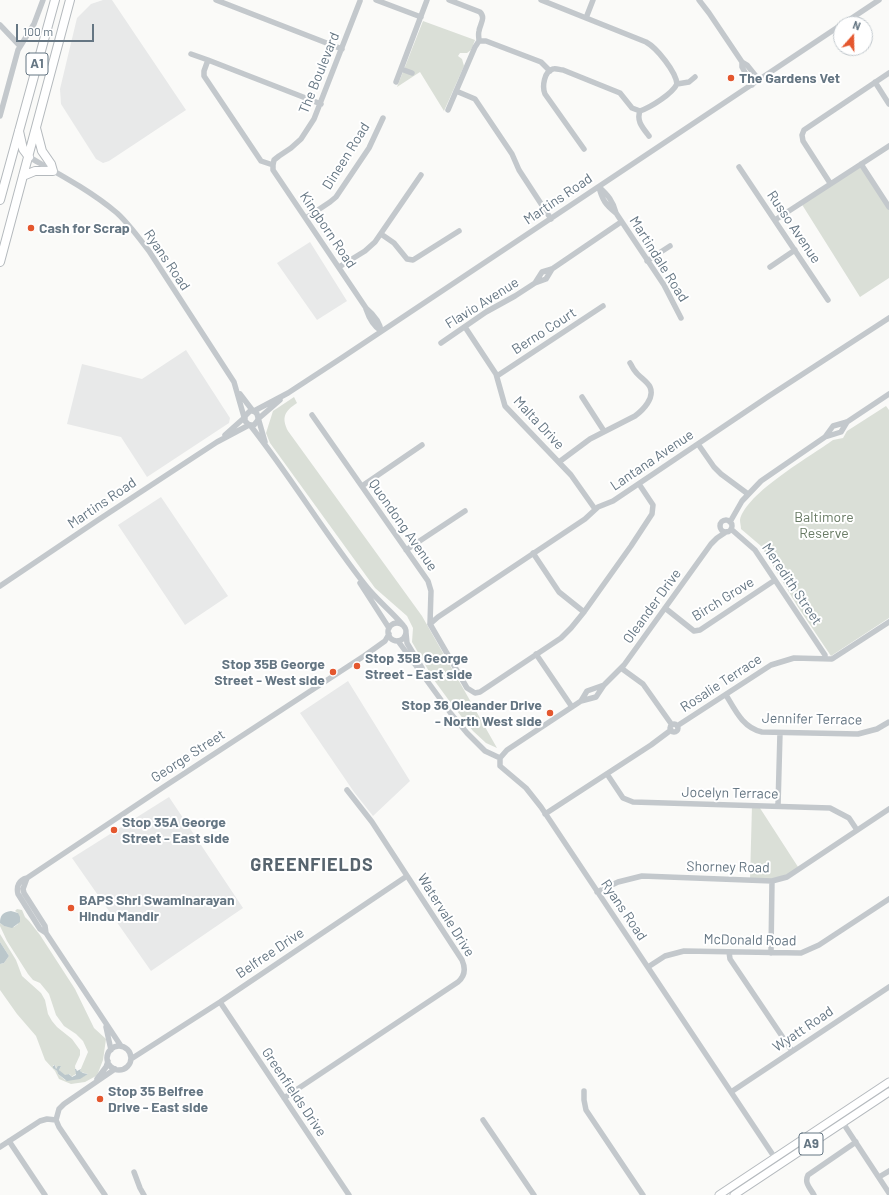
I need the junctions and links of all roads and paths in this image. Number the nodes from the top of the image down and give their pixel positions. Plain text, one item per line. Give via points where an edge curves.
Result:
1 (43, 0) edge
2 (55, 0) edge
3 (70, 0) edge
4 (216, 0) edge
5 (362, 0) edge
6 (376, 0) edge
7 (427, 0) edge
8 (449, 0) edge
9 (541, 0) edge
10 (593, 0) edge
11 (699, 0) edge
12 (880, 0) edge
13 (856, 16) edge
14 (421, 17) junction
15 (586, 18) junction
16 (0, 24) edge
17 (833, 31) edge
18 (479, 41) junction
19 (20, 46) junction
20 (342, 49) junction
21 (191, 54) dead end
22 (208, 60) junction
23 (742, 62) junction
24 (401, 69) junction
25 (550, 70) junction
26 (412, 73) dead end
27 (889, 73) edge
28 (695, 77) dead end
29 (759, 80) junction
30 (396, 82) dead end
31 (875, 82) junction
32 (677, 84) junction
33 (752, 84) junction
34 (456, 91) junction
35 (321, 104) junction
36 (889, 104) edge
37 (448, 110) dead end
38 (640, 111) junction
39 (0, 116) edge
40 (383, 118) dead end
41 (36, 128) junction
42 (19, 129) junction
43 (649, 136) dead end
44 (889, 146) edge
45 (584, 149) dead end
46 (29, 157) junction
47 (273, 164) junction
48 (861, 164) junction
49 (739, 167) dead end
50 (53, 171) junction
51 (421, 175) dead end
52 (24, 176) junction
53 (830, 183) junction
54 (599, 187) junction
55 (0, 200) edge
56 (889, 206) edge
57 (306, 218) junction
58 (550, 219) junction
59 (775, 220) junction
60 (622, 222) junction
61 (459, 231) dead end
62 (381, 234) junction
63 (670, 246) dead end
64 (795, 250) junction
65 (647, 261) junction
66 (0, 262) edge
67 (339, 267) junction
68 (770, 267) dead end
69 (828, 300) dead end
70 (603, 306) dead end
71 (681, 318) dead end
72 (889, 318) edge
73 (465, 327) junction
74 (382, 331) junction
75 (441, 342) dead end
76 (630, 363) dead end
77 (497, 376) junction
78 (237, 391) junction
79 (288, 393) junction
80 (889, 394) edge
81 (582, 398) dead end
82 (253, 411) junction
83 (312, 415) dead end
84 (244, 417) junction
85 (258, 420) junction
86 (249, 425) junction
87 (604, 431) junction
88 (217, 442) junction
89 (698, 444) junction
90 (422, 445) dead end
91 (267, 447) junction
92 (559, 462) junction
93 (639, 484) junction
94 (362, 486) junction
95 (748, 494) junction
96 (595, 509) junction
97 (465, 511) dead end
98 (730, 522) junction
99 (726, 530) junction
100 (406, 550) junction
101 (533, 554) junction
102 (349, 564) junction
103 (775, 580) junction
104 (0, 586) edge
105 (665, 608) junction
106 (584, 612) junction
107 (889, 622) edge
108 (430, 624) junction
109 (403, 625) junction
110 (389, 631) junction
111 (406, 633) junction
112 (396, 640) junction
113 (536, 654) junction
114 (364, 656) junction
115 (825, 659) junction
116 (621, 668) junction
117 (604, 685) junction
118 (436, 693) junction
119 (726, 695) junction
120 (581, 701) junction
121 (572, 707) junction
122 (889, 722) edge
123 (673, 727) junction
124 (780, 733) junction
125 (500, 758) junction
126 (607, 774) junction
127 (346, 790) dead end
128 (778, 806) junction
129 (889, 809) edge
130 (545, 814) junction
131 (857, 830) junction
132 (407, 876) junction
133 (772, 881) junction
134 (597, 892) junction
135 (889, 899) edge
136 (729, 952) junction
137 (771, 953) junction
138 (648, 967) junction
139 (889, 987) edge
140 (220, 1002) junction
141 (106, 1022) junction
142 (121, 1046) junction
143 (128, 1049) junction
144 (146, 1049) junction
145 (110, 1050) junction
146 (792, 1051) junction
147 (131, 1059) junction
148 (108, 1061) junction
149 (115, 1069) junction
150 (889, 1082) edge
151 (95, 1083) junction
152 (584, 1091) dead end
153 (731, 1092) junction
154 (889, 1092) edge
155 (284, 1098) junction
156 (838, 1116) junction
157 (56, 1120) junction
158 (483, 1120) dead end
159 (843, 1123) junction
160 (9, 1141) junction
161 (856, 1142) junction
162 (0, 1147) edge
163 (775, 1158) junction
164 (779, 1166) junction
165 (889, 1171) edge
166 (134, 1172) dead end
167 (879, 1177) junction
168 (889, 1193) edge
169 (45, 1195) edge
170 (105, 1195) edge
171 (144, 1195) edge
172 (349, 1195) edge
173 (534, 1195) edge
174 (643, 1195) edge
175 (719, 1195) edge
176 (734, 1195) edge
177 (814, 1195) edge

1 - 19 street via 34,24
2 - 42 highway, A1
3 - 41 highway, A1
4 - 20 street
5 - 20 street, The Boulevard
6 - 14 street
7 - 14 street
8 - 18 street via 483,14 478,32
9 - 15 street
10 - 15 street
11 - 23 street
12 - 13 street, Martins Road
14 - 24 street
15 - 32 street via 652,45 675,76
16 - 19 street
17 - 29 street, Martins Road
18 - 25 street via 541,62
18 - 34 street
19 - 39 street
20 - 35 street, The Boulevard
21 - 22 street
22 - 35 street
22 - 47 street via 204,76 261,161
23 - 29 street
23 - 33 street via 742,67
24 - 26 street
24 - 30 street
25 - 38 street via 563,70 620,92 632,108
25 - 45 street via 543,85 545,94
27 - 31 street
28 - 32 street via 689,82
29 - 33 street, Martins Road
31 - 36 street
31 - 53 street via 809,126 803,133 804,143
32 - 38 street via 672,91
33 - 54 street, Martins Road
34 - 37 street
34 - 58 street via 475,99 512,154 519,170
35 - 47 street, The Boulevard via 308,129 291,148 274,160
38 - 43 street via 638,120
40 - 57 street, Dineen Road via 369,148 336,197
41 - 46 highway, A1
41 - 50 highway via 42,151
42 - 46 highway via 23,149
42 - 55 highway, A1
44 - 48 street
46 - 50 street, Ryans Road
46 - 52 highway, A1
47 - 57 street, Kingborn Road via 273,170
48 - 53 street
48 - 56 street
49 - 59 street, Russo Avenue
50 - 52 highway via 36,171
50 - 78 street, Ryans Road via 118,214 136,233 234,382
51 - 62 street
52 - 66 highway, A1
53 - 59 street
54 - 58 street, Martins Road
54 - 60 street, Martindale Road via 608,194
57 - 67 street, Kingborn Road
58 - 74 street, Martins Road
59 - 64 street, Russo Avenue
60 - 65 street, Martindale Road
60 - 73 street, Flavio Avenue via 552,269 546,279 535,283
61 - 62 street via 413,260 407,259 394,243
62 - 67 street via 369,248
63 - 65 street
64 - 68 street
64 - 69 street, Russo Avenue
65 - 71 street, Martindale Road via 664,285
67 - 74 street, Kingborn Road via 366,308 381,325
70 - 77 street, Berno Court
72 - 89 street, Lantana Avenue
73 - 75 street, Flavio Avenue
73 - 77 street, Malta Drive
74 - 79 street, Martins Road
76 - 87 street via 650,387 650,398 642,411
77 - 92 street, Malta Drive via 505,406
78 - 82 street, Ryans Road
78 - 84 street, Ryans Road
79 - 82 street, Martins Road
79 - 85 street, Martins Road
80 - 95 street via 847,422 833,426 825,438 771,473
81 - 87 street
82 - 84 street
82 - 85 street via 257,414
83 - 94 street, Quondong Avenue
84 - 86 street
84 - 88 street, Martins Road
85 - 86 street via 254,425
85 - 91 street
86 - 88 street, Martins Road
86 - 91 street
87 - 92 street
88 - 104 street, Martins Road
89 - 93 street, Lantana Avenue
89 - 95 street via 714,467
90 - 94 street
91 - 102 street
92 - 96 street, Malta Drive
93 - 96 street, Lantana Avenue
93 - 106 street via 653,505 652,514
94 - 100 street, Quondong Avenue
95 - 98 street
96 - 101 street, Lantana Avenue via 585,519
97 - 100 street
98 - 99 street via 732,526
98 - 99 street, Oleander Drive via 724,521 721,524
99 - 103 street, Meredith Street via 755,550
99 - 105 street, Oleander Drive via 711,544
100 - 108 street, Quondong Avenue via 430,586
101 - 106 street via 559,592
101 - 108 street, Lantana Avenue
102 - 109 street via 379,602
102 - 110 street
103 - 105 street, Birch Grove via 700,630 694,631
103 - 115 street, Meredith Street via 825,655
105 - 116 street, Oleander Drive
106 - 113 street via 566,633
107 - 115 street via 835,658
108 - 113 street via 472,692 480,692
109 - 110 street via 395,623 390,626
109 - 111 street
110 - 112 street via 392,639
110 - 114 street, George Street via 385,641
111 - 112 street via 403,638
111 - 118 street via 407,643
112 - 114 street, George Street
112 - 118 street
113 - 121 street
114 - 141 street, George Street via 18,884 18,894 40,929 46,933
115 - 119 street, Rosalie Terrace via 794,658 774,664
116 - 117 street, Oleander Drive
116 - 123 street via 643,684
117 - 120 street, Oleander Drive via 587,691
117 - 120 street, Oleander Drive via 596,697
118 - 125 street via 484,751
119 - 123 street, Rosalie Terrace
119 - 124 street, Jennifer Terrace via 747,726 758,731
120 - 121 street, Oleander Drive
121 - 125 street, Oleander Drive via 507,750
122 - 124 street, Jennifer Terrace via 861,734
123 - 126 street, Rosalie Terrace via 657,741
124 - 128 street
125 - 130 street, Ryans Road via 500,766 526,788
126 - 128 street, Jocelyn Terrace via 623,798 633,802
126 - 130 street, Rosalie Terrace
127 - 132 street, Watervale Drive via 372,822
128 - 131 street, Jocelyn Terrace via 830,808 849,818
129 - 131 street, Shorney Road
130 - 134 street, Ryans Road
131 - 133 street, Shorney Road via 800,870
132 - 140 street, Belfree Drive
132 - 155 street, Watervale Drive via 462,960 464,972 461,979
133 - 134 street, Shorney Road via 642,876 618,882
133 - 137 street
134 - 138 street, Ryans Road
135 - 137 street, McDonald Road via 812,949 801,953
136 - 137 street, McDonald Road
136 - 138 street, McDonald Road via 684,951 665,956
136 - 146 street via 730,959
138 - 153 street, Ryans Road
139 - 146 street, Wyatt Road
140 - 144 street, Belfree Drive
140 - 155 street, Greenfields Drive
141 - 142 street, George Street
141 - 145 street, George Street
142 - 143 street
142 - 145 street
143 - 144 street
143 - 147 street
144 - 147 street, Belfree Drive
145 - 148 street
146 - 153 street, Wyatt Road
147 - 149 street via 127,1067
148 - 149 street
148 - 151 street
149 - 151 street
150 - 156 main road, A9
151 - 157 street via 59,1109
152 - 174 street via 586,1110
153 - 163 street, Ryans Road
154 - 159 main road, A9
155 - 172 street, Greenfields Drive
156 - 159 main road
156 - 163 main road, A9
157 - 160 street via 40,1121
157 - 170 street
158 - 173 street
159 - 161 street
159 - 164 main road, A9
160 - 162 street
160 - 169 street
161 - 167 street
161 - 177 street via 808,1175 807,1184
163 - 164 main road
163 - 175 main road, A9
164 - 176 main road, A9
165 - 167 street
166 - 171 street
167 - 168 street

